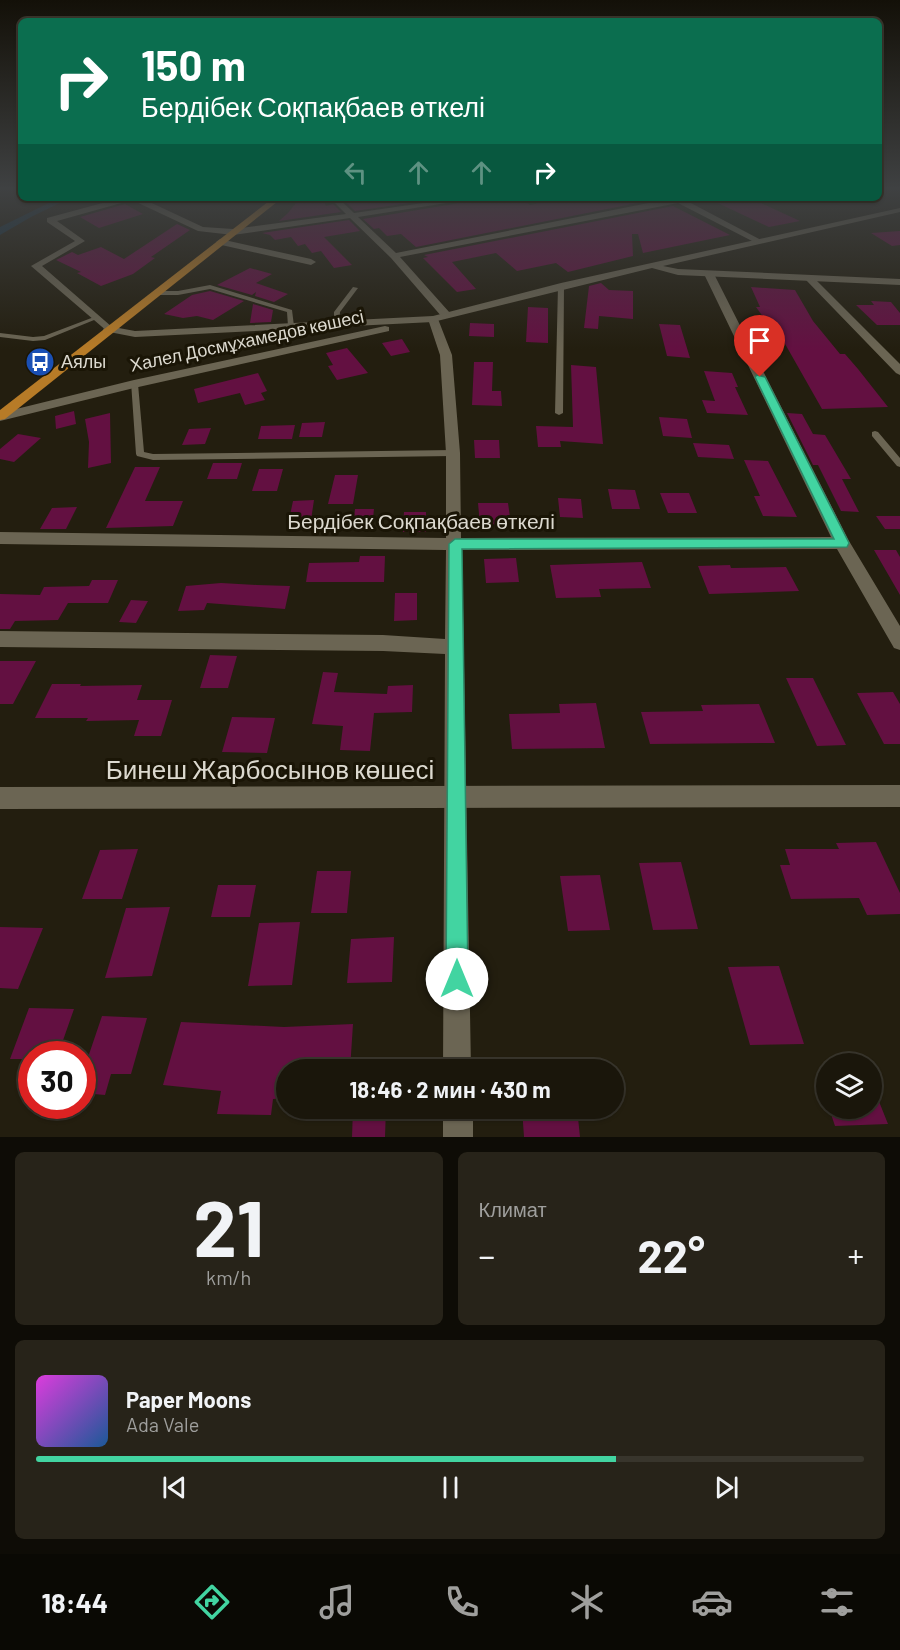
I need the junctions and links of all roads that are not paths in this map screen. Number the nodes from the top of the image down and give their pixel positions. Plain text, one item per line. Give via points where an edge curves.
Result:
1 (77, 243) edge
2 (219, 243) edge
3 (225, 243) edge
4 (381, 243) edge
5 (458, 243) edge
6 (750, 243) edge
7 (394, 256) junction
8 (311, 262) dead end
9 (649, 266) junction
10 (709, 274) junction
11 (809, 278) junction
12 (900, 282) edge
13 (561, 286) junction
14 (355, 288) dead end
15 (155, 293) junction
16 (439, 317) junction
17 (96, 318) junction
18 (336, 323) junction
19 (291, 326) junction
20 (108, 329) junction
21 (0, 335) edge
22 (900, 371) edge
23 (134, 384) junction
24 (559, 413) dead end
25 (0, 417) edge
26 (875, 434) dead end
27 (453, 453) junction
28 (900, 464) edge
29 (0, 538) edge
30 (843, 543) junction
31 (455, 544) junction
32 (0, 639) edge
33 (900, 642) edge
34 (455, 647) junction
35 (900, 796) edge
36 (0, 798) edge
37 (456, 799) junction
38 (457, 1059) edge
39 (458, 1119) edge
40 (458, 1137) edge

1 - 17 street via 36,266
2 - 15 main road
3 - 8 street
4 - 7 street
5 - 7 street
6 - 9 street, Халел Досмұхамедов көшесі
7 - 16 street
9 - 10 street
9 - 13 street, Халел Досмұхамедов көшесі
10 - 11 street
10 - 30 street
11 - 12 street
11 - 22 street
13 - 16 street, Халел Досмұхамедов көшесі
13 - 24 lane
14 - 18 lane via 337,312
15 - 19 lane via 210,287 290,311
15 - 20 main road
16 - 18 street, Халел Досмұхамедов көшесі
16 - 23 street, Халел Досмұхамедов көшесі
16 - 27 street via 446,355
17 - 20 street
17 - 21 lane via 45,338
18 - 19 street, Халел Досмұхамедов көшесі
19 - 20 street, Халел Досмұхамедов көшесі via 135,334
20 - 25 main road
23 - 25 street, Халел Досмұхамедов көшесі
23 - 27 lane via 140,454 146,456
26 - 28 lane
27 - 31 street
29 - 31 street, Бердібек Соқпақбаев өткелі
30 - 31 street, Бердібек Соқпақбаев өткелі
30 - 33 street
31 - 34 street
32 - 34 street
34 - 37 street
35 - 37 street, Бинеш Жарбосынов көшесі
36 - 37 street, Бинеш Жарбосынов көшесі
37 - 38 street
39 - 40 street

